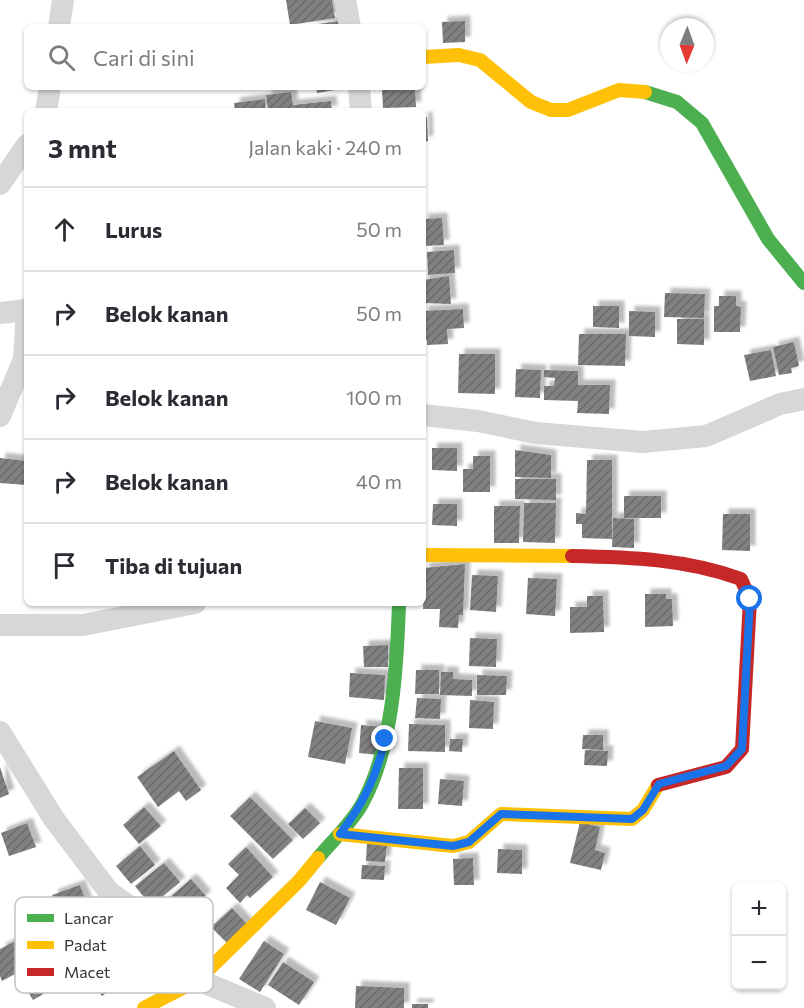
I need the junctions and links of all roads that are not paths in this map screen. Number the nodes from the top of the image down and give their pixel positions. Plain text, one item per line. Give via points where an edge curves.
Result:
1 (63, 0) edge
2 (345, 0) edge
3 (59, 24) edge
4 (349, 24) edge
5 (426, 57) edge
6 (50, 90) edge
7 (359, 90) edge
8 (46, 108) edge
9 (361, 108) edge
10 (24, 149) edge
11 (0, 184) edge
12 (804, 283) edge
13 (24, 310) edge
14 (0, 313) edge
15 (24, 359) edge
16 (804, 399) edge
17 (426, 415) edge
18 (0, 416) edge
19 (426, 555) edge
20 (180, 606) edge
21 (399, 606) edge
22 (0, 625) edge
23 (0, 732) edge
24 (340, 834) junction
25 (116, 897) edge
26 (213, 965) edge
27 (213, 986) edge
28 (173, 993) edge
29 (144, 1008) edge
30 (265, 1008) edge

1 - 3 street
2 - 4 street
5 - 12 street via 470,55 531,102 551,110 568,110 619,90 646,92 677,102 702,123 768,239
6 - 8 street
7 - 9 street
10 - 11 street
13 - 14 street
15 - 18 street
16 - 17 street via 780,404 706,436 643,442 536,433
19 - 24 street via 645,559 704,566 741,579 750,599 742,749 726,766 659,784 643,810 632,819 501,814 469,842 453,846
20 - 22 street via 83,625
21 - 24 street via 398,642 378,768 361,806
23 - 25 street via 54,819
24 - 26 street via 299,881
27 - 30 street
28 - 29 street

